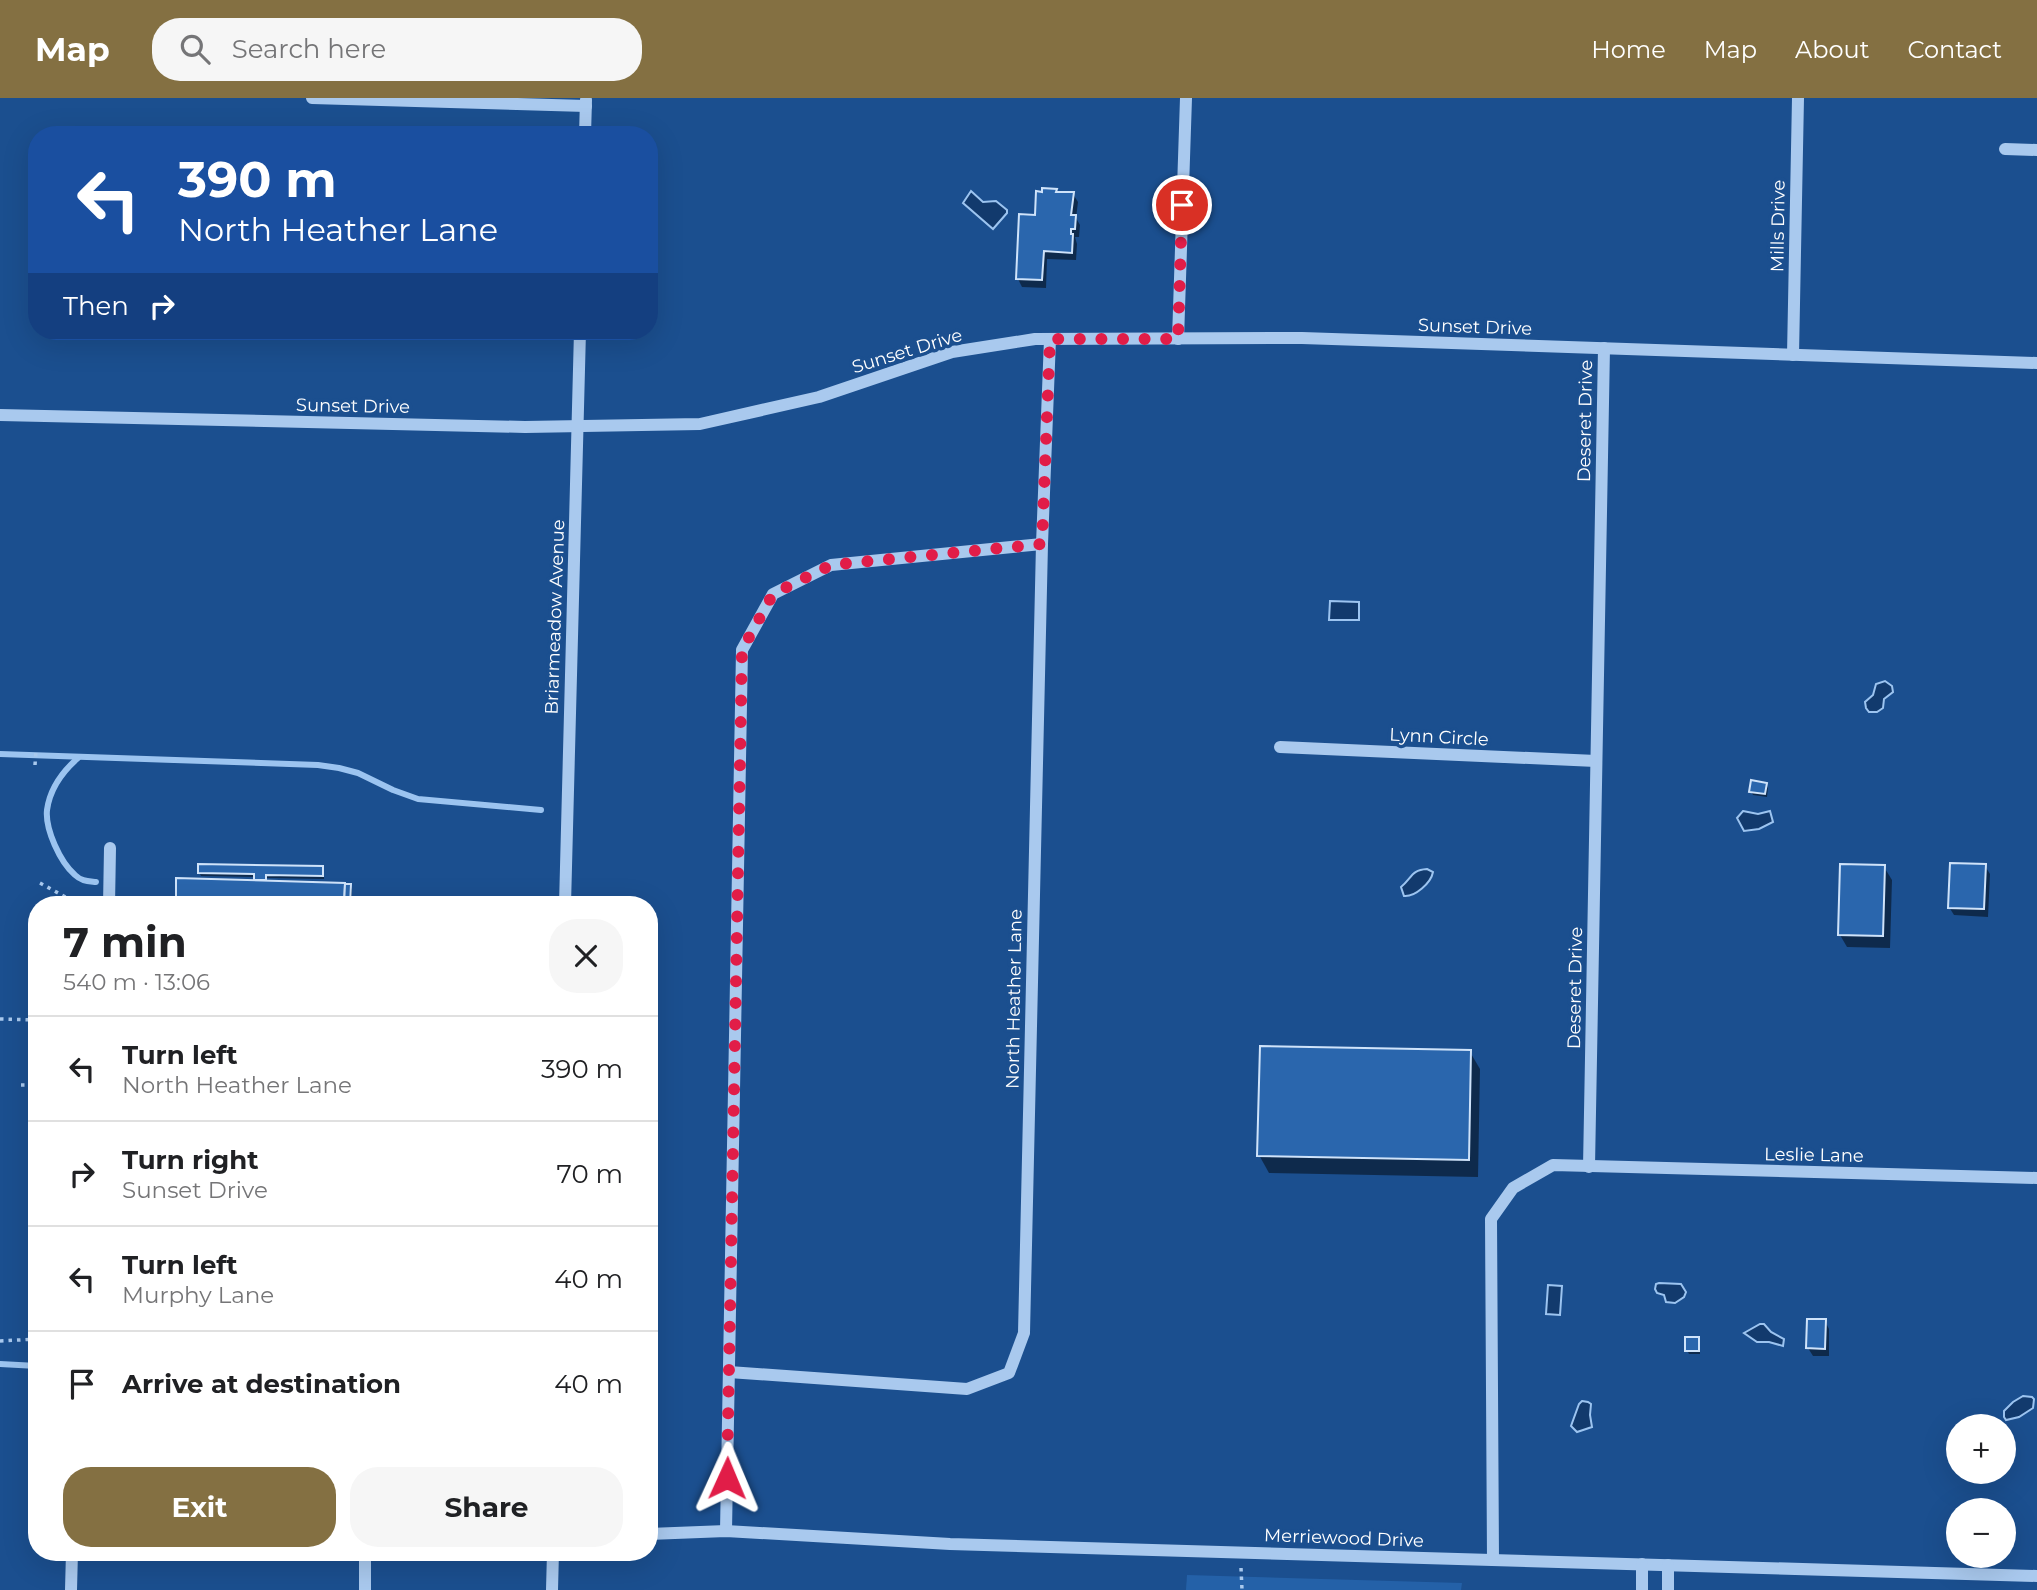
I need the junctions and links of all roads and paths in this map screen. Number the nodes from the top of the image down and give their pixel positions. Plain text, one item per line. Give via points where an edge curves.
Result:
1 (312, 98) edge
2 (1186, 98) edge
3 (1798, 98) edge
4 (586, 102) edge
5 (586, 126) edge
6 (2005, 149) dead end
7 (2037, 150) edge
8 (1050, 339) junction
9 (1178, 339) junction
10 (580, 340) edge
11 (1604, 348) junction
12 (1793, 355) junction
13 (2037, 363) edge
14 (0, 415) edge
15 (578, 426) junction
16 (1042, 544) junction
17 (1280, 747) dead end
18 (36, 750) dead end
19 (1596, 761) junction
20 (35, 765) dead end
21 (110, 848) dead end
22 (40, 883) dead end
23 (64, 896) edge
24 (109, 896) edge
25 (565, 896) edge
26 (0, 1019) edge
27 (28, 1020) edge
28 (22, 1085) dead end
29 (28, 1085) edge
30 (1589, 1167) junction
31 (2037, 1178) edge
32 (28, 1339) edge
33 (0, 1341) edge
34 (729, 1372) junction
35 (726, 1531) junction
36 (658, 1534) edge
37 (1240, 1552) junction
38 (1493, 1560) junction
39 (72, 1561) edge
40 (365, 1561) edge
41 (553, 1561) edge
42 (1642, 1564) junction
43 (1668, 1565) junction
44 (2037, 1576) edge
45 (71, 1590) edge
46 (366, 1590) edge
47 (552, 1590) edge
48 (1242, 1590) edge
49 (1642, 1590) edge
50 (1668, 1590) edge

1 - 4 street
2 - 9 street
3 - 12 street, Mills Drive
4 - 5 street
6 - 7 street
8 - 9 street, Sunset Drive
8 - 15 street, Sunset Drive via 952,352 819,397 700,424
8 - 16 street, North Heather Lane
9 - 11 street, Sunset Drive via 1302,338
10 - 15 street, Briarmeadow Avenue
11 - 12 street, Sunset Drive
11 - 19 street, Deseret Drive
12 - 13 street, Sunset Drive
14 - 15 street, Sunset Drive
15 - 25 street, Briarmeadow Avenue
16 - 34 street via 831,565 773,594 742,650
16 - 34 street, North Heather Lane via 1024,1333 1009,1373 967,1389
17 - 19 street, Lynn Circle
18 - 20 path
19 - 30 street, Deseret Drive
21 - 24 street
22 - 23 path
26 - 27 path
28 - 29 path
30 - 31 street, Leslie Lane
30 - 38 street via 1553,1165 1513,1188 1491,1219
32 - 33 path
34 - 35 street
35 - 36 street, Merriewood Drive
35 - 37 street, Merriewood Drive via 950,1544
37 - 38 street, Merriewood Drive
37 - 48 path
38 - 42 street, Merriewood Drive
39 - 45 street
40 - 46 street
41 - 47 street
42 - 43 street, Merriewood Drive
42 - 49 street
43 - 44 street, Merriewood Drive
43 - 50 street

